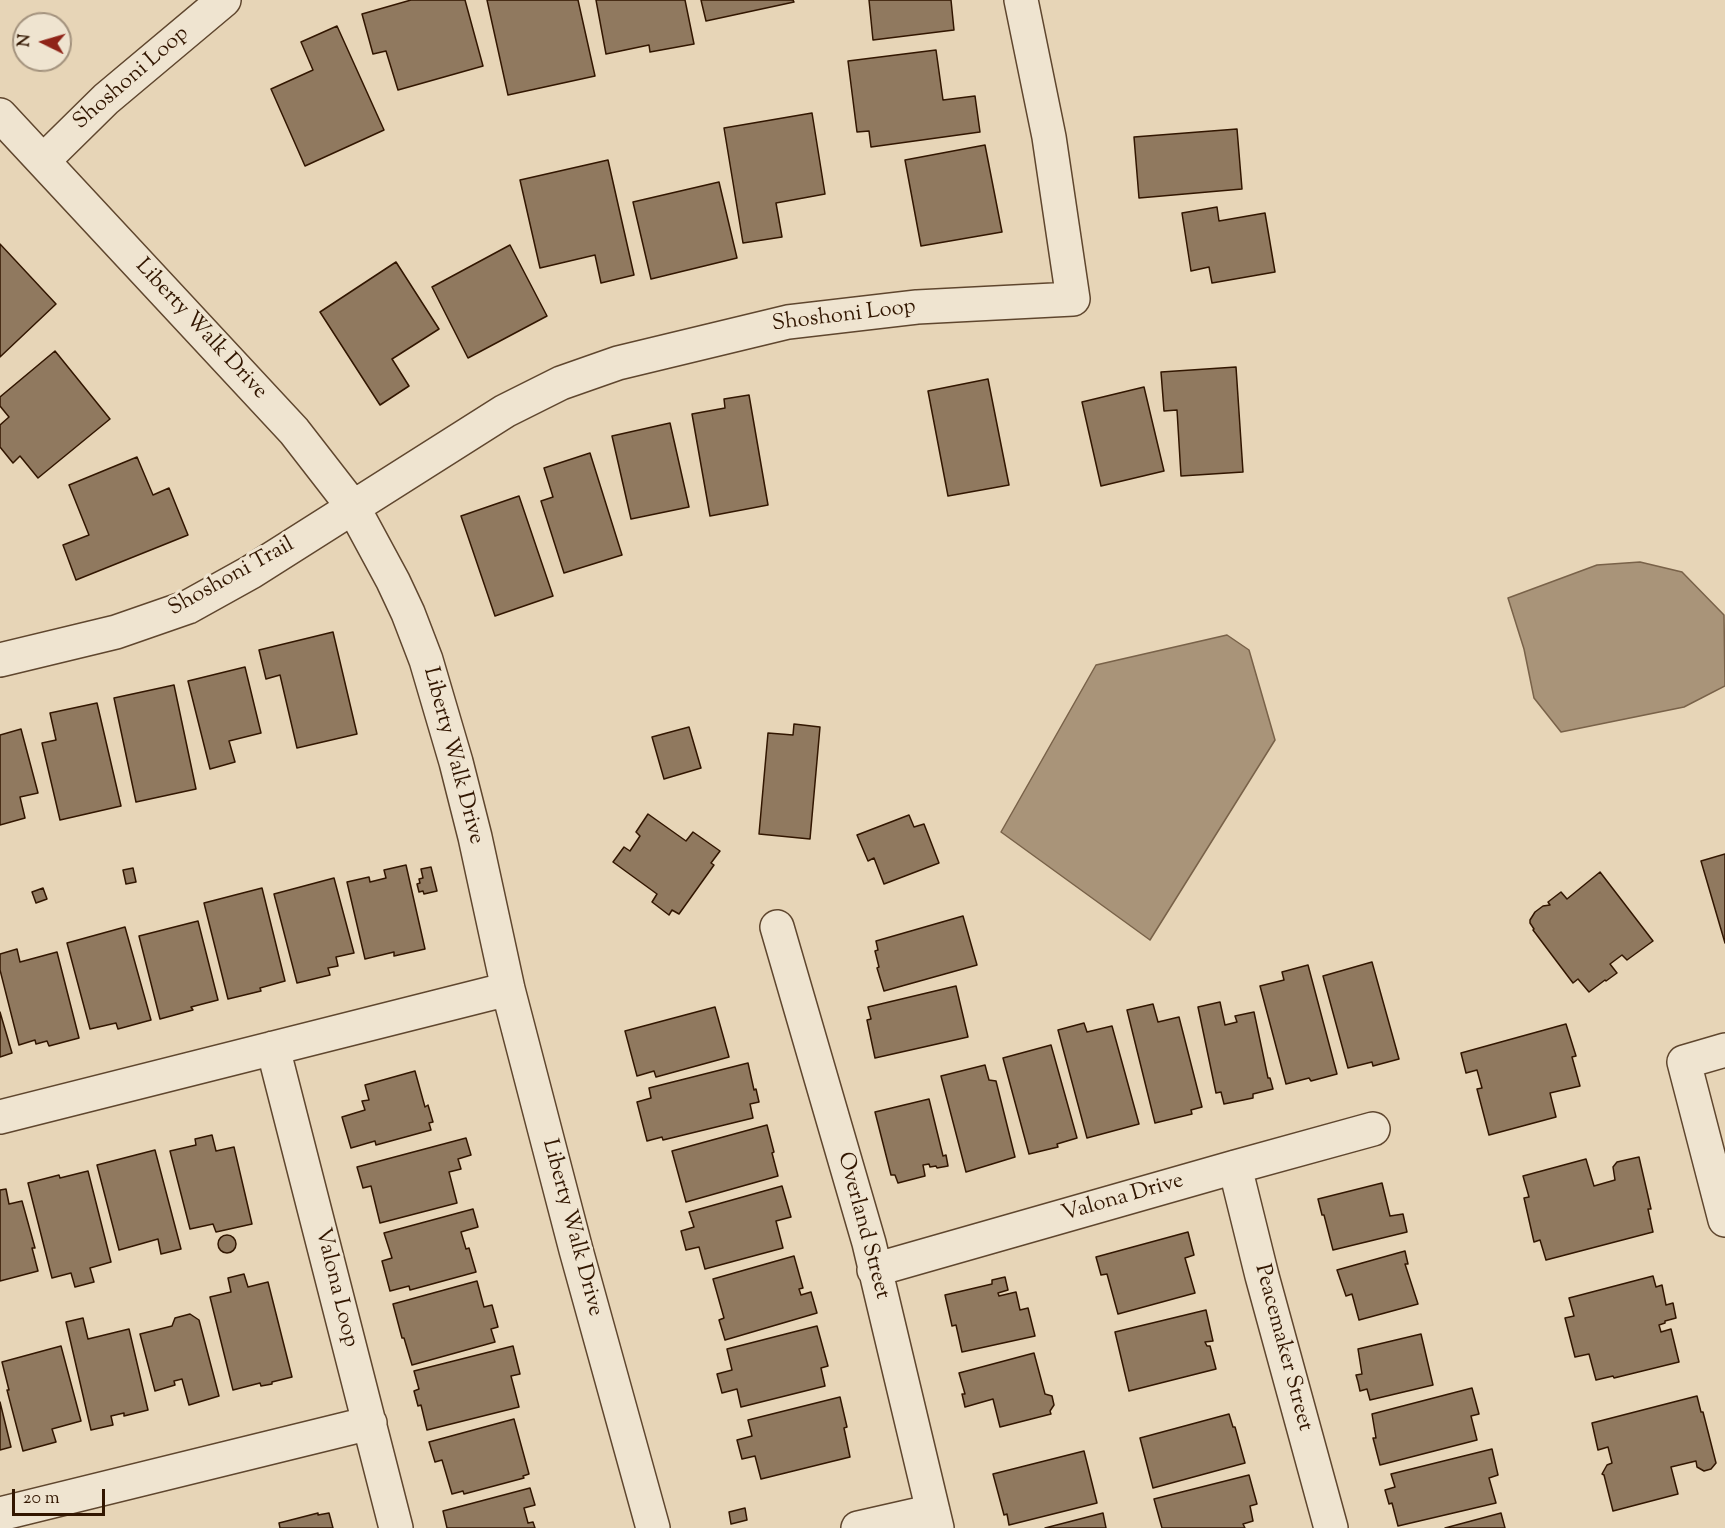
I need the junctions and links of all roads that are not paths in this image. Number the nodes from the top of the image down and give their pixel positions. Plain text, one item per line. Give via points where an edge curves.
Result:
1 (224, 0) edge
2 (1021, 0) edge
3 (0, 115) edge
4 (43, 161) junction
5 (353, 507) junction
6 (0, 660) edge
7 (777, 927) dead end
8 (508, 989) junction
9 (273, 1048) junction
10 (1725, 1050) edge
11 (0, 1117) edge
12 (1373, 1129) dead end
13 (1235, 1167) junction
14 (1725, 1220) edge
15 (874, 1270) junction
16 (370, 1423) junction
17 (0, 1514) edge
18 (935, 1519) edge
19 (396, 1528) edge
20 (653, 1528) edge
21 (858, 1528) edge
22 (1331, 1528) edge

1 - 4 street, Shoshoni Loop via 106,99
2 - 5 street, Shoshoni Loop via 1049,137 1073,299 917,307 788,322 618,363 561,383 505,411
3 - 4 street, Liberty Walk Drive
4 - 5 street, Liberty Walk Drive via 294,431
5 - 6 street, Shoshoni Trail via 188,607 116,632
5 - 8 street, Liberty Walk Drive via 393,581 426,660 475,837
7 - 15 street, Overland Street
8 - 9 street
8 - 20 street, Liberty Walk Drive
9 - 11 street
9 - 16 street, Valona Loop
10 - 14 street via 1684,1062
12 - 13 street, Valona Drive
13 - 15 street, Valona Drive
13 - 22 street, Peacemaker Street
15 - 18 street, Overland Street
16 - 17 street
16 - 19 street, Valona Loop
18 - 21 street

